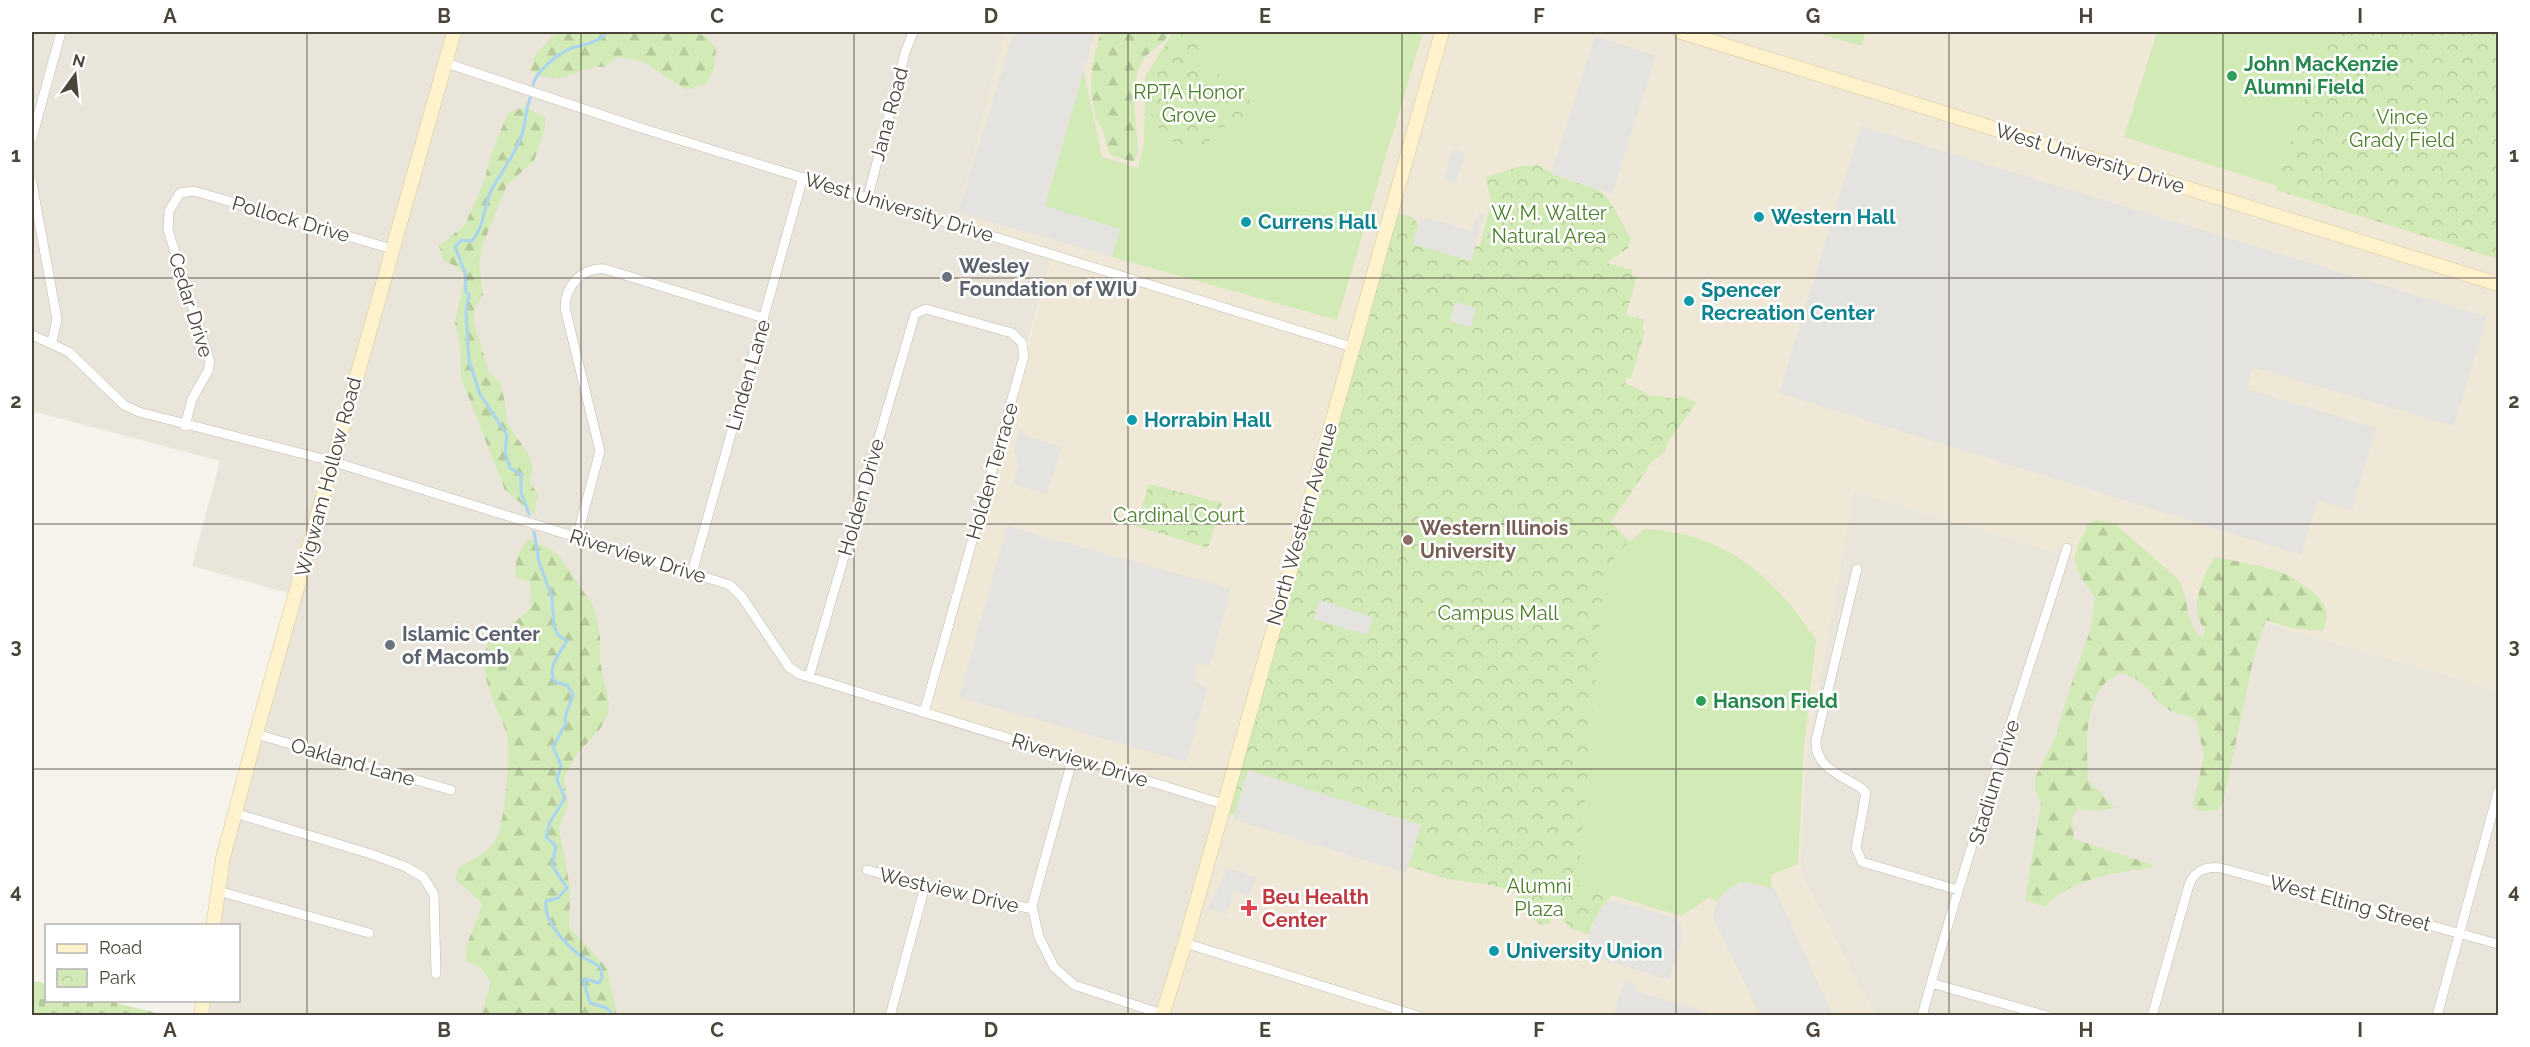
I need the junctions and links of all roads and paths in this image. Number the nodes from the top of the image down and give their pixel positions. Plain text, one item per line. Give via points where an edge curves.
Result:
1 (61, 32) edge
2 (454, 32) edge
3 (913, 32) edge
4 (1442, 32) edge
5 (1682, 32) edge
6 (446, 63) junction
7 (32, 138) edge
8 (803, 177) junction
9 (32, 183) edge
10 (189, 190) joint
11 (868, 197) junction
12 (392, 249) junction
13 (2499, 284) edge
14 (914, 316) joint
15 (764, 318) junction
16 (32, 334) edge
17 (52, 342) junction
18 (1352, 347) junction
19 (185, 426) junction
20 (331, 461) junction
21 (577, 537) junction
22 (2067, 548) dead end
23 (1857, 569) dead end
24 (692, 573) junction
25 (809, 677) junction
26 (924, 713) junction
27 (256, 734) junction
28 (1073, 757) junction
29 (451, 790) dead end
30 (2499, 792) edge
31 (1223, 804) junction
32 (235, 813) junction
33 (867, 870) dead end
34 (925, 886) junction
35 (1958, 890) junction
36 (218, 891) junction
37 (1032, 909) junction
38 (213, 924) edge
39 (369, 933) dead end
40 (2461, 933) junction
41 (1185, 943) junction
42 (2499, 944) edge
43 (436, 974) dead end
44 (1931, 983) junction
45 (1162, 1015) edge
46 (890, 1016) edge
47 (1418, 1016) edge
48 (1922, 1016) edge
49 (2047, 1016) edge
50 (2152, 1016) edge
51 (2437, 1016) edge

1 - 7 street
2 - 6 street, Wigwam Hollow Road
3 - 11 street, Jana Road
4 - 18 street, North Western Avenue
5 - 13 street, West University Drive
6 - 8 street, West University Drive
6 - 12 street, Wigwam Hollow Road
8 - 11 street, West University Drive
8 - 15 street, Linden Lane
9 - 17 street via 57,319
10 - 12 street, Pollock Drive
10 - 19 street, Cedar Drive via 177,197 167,224 210,362 192,399
11 - 18 street, West University Drive
12 - 20 street, Wigwam Hollow Road
14 - 25 street, Holden Drive
14 - 26 street, Holden Terrace via 926,309 1012,333 1025,351
15 - 21 street via 605,269 593,269 574,282 566,294 564,308 600,451
15 - 24 street, Linden Lane
16 - 17 street, Riverview Drive
17 - 19 street, Riverview Drive via 76,357 124,405
18 - 31 street, North Western Avenue
19 - 20 street, Riverview Drive
20 - 21 street, Riverview Drive
20 - 27 street, Wigwam Hollow Road
21 - 24 street, Riverview Drive
22 - 35 street, Stadium Drive
23 - 35 street via 1816,740 1817,753 1822,764 1866,794 1856,848 1862,862
24 - 25 street, Riverview Drive via 737,590 789,667
25 - 26 street, Riverview Drive
26 - 28 street, Riverview Drive
27 - 29 street, Oakland Lane
27 - 32 street, Wigwam Hollow Road
28 - 31 street, Riverview Drive
28 - 37 street
30 - 40 street
31 - 41 street, North Western Avenue
32 - 36 street, Wigwam Hollow Road
32 - 43 street via 371,854 423,877 434,894
33 - 34 street, Westview Drive
34 - 37 street, Westview Drive
34 - 46 street
35 - 44 street, Stadium Drive
36 - 38 street, Wigwam Hollow Road
36 - 39 street
37 - 45 street via 1046,952 1067,980
40 - 42 street, West Elting Street
40 - 50 street, West Elting Street via 2221,868 2200,870 2189,885
40 - 51 street
41 - 45 street, North Western Avenue
41 - 47 street
44 - 48 street, Stadium Drive
44 - 49 street

